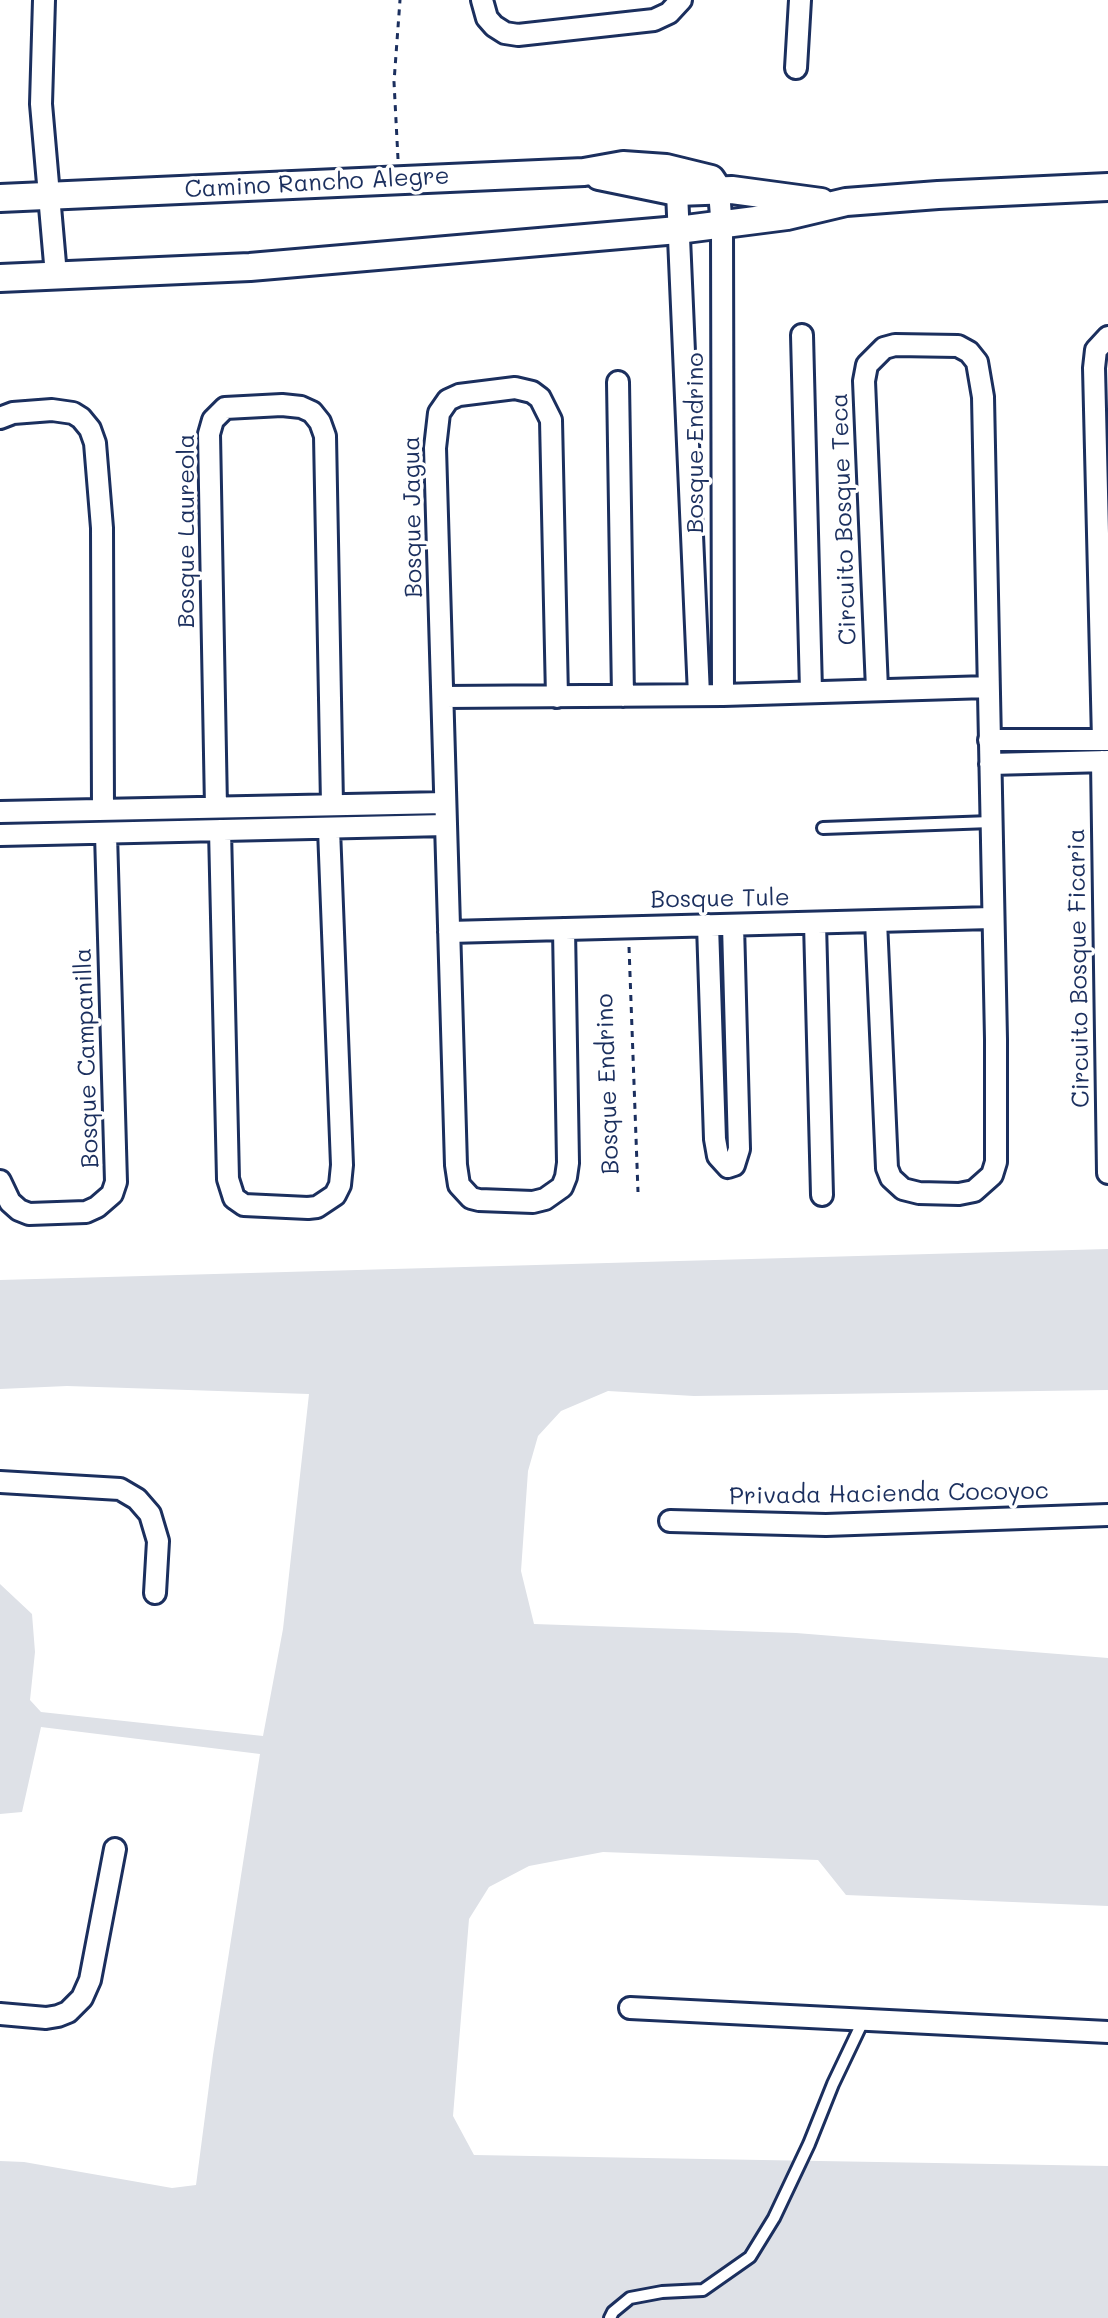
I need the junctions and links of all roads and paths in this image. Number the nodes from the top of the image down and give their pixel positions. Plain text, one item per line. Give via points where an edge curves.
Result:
1 (44, 0) edge
2 (400, 0) edge
3 (482, 0) edge
4 (681, 0) edge
5 (800, 0) edge
6 (796, 68) dead end
7 (584, 172) junction
8 (398, 178) junction
9 (1108, 187) edge
10 (719, 191) junction
11 (677, 192) junction
12 (50, 197) junction
13 (0, 198) edge
14 (835, 204) junction
15 (722, 226) junction
16 (678, 230) junction
17 (56, 275) junction
18 (0, 278) edge
19 (802, 335) dead end
20 (1108, 337) edge
21 (618, 382) dead end
22 (0, 418) edge
23 (988, 687) junction
24 (877, 689) junction
25 (811, 691) junction
26 (699, 695) junction
27 (723, 695) junction
28 (623, 696) junction
29 (444, 697) junction
30 (557, 697) junction
31 (989, 740) junction
32 (1106, 740) edge
33 (1105, 761) edge
34 (990, 764) junction
35 (445, 803) junction
36 (332, 804) junction
37 (216, 807) junction
38 (103, 810) junction
39 (0, 812) edge
40 (991, 822) junction
41 (446, 825) junction
42 (823, 828) dead end
43 (329, 829) junction
44 (220, 830) junction
45 (106, 834) junction
46 (0, 835) edge
47 (992, 918) junction
48 (876, 921) junction
49 (815, 923) junction
50 (708, 925) junction
51 (733, 925) junction
52 (628, 927) junction
53 (564, 929) junction
54 (449, 932) junction
55 (1108, 1173) edge
56 (0, 1181) edge
57 (638, 1192) dead end
58 (822, 1195) dead end
59 (0, 1482) edge
60 (1108, 1515) edge
61 (670, 1521) dead end
62 (155, 1593) dead end
63 (115, 1849) dead end
64 (630, 2008) dead end
65 (0, 2014) edge
66 (863, 2021) junction
67 (1108, 2032) edge
68 (610, 2318) edge

1 - 12 street via 41,104
2 - 8 path via 394,82
3 - 4 street via 494,26 518,35 654,20
5 - 6 street
7 - 8 street, Camino Rancho Alegre
7 - 10 street, Camino Rancho Alegre via 623,165 666,168 711,179
7 - 11 street, Camino Rancho Alegre
8 - 12 street, Camino Rancho Alegre
9 - 14 street
10 - 11 street, Camino Rancho Alegre
10 - 14 street, Camino Rancho Alegre
10 - 15 street, Bosque Endrino
11 - 16 street, Bosque Endrino
12 - 13 street, Camino Rancho Alegre
12 - 17 street
14 - 15 street
15 - 16 street
15 - 27 street, Bosque Endrino
16 - 17 street via 250,267
16 - 26 street, Bosque Endrino
17 - 18 street
19 - 25 street
20 - 32 street via 1096,350 1094,368
21 - 28 street
22 - 38 street via 52,410 73,413 90,429 95,443 102,528
23 - 24 street
23 - 24 street, Circuito Bosque Teca via 981,375 977,362 958,346 895,345 874,356 864,381
23 - 31 street
24 - 25 street
25 - 27 street
26 - 27 street
26 - 28 street
28 - 30 street
29 - 30 street
29 - 30 street, Bosque Jagua via 435,448 439,413 459,395 515,388 540,398 551,420
29 - 35 street, Bosque Jagua
31 - 32 street
31 - 34 street
33 - 34 street
33 - 55 street, Circuito Bosque Ficaria
34 - 40 street
35 - 36 street
35 - 41 street, Bosque Jagua
36 - 37 street
36 - 37 street, Bosque Laureola via 325,436 312,412 282,405 225,408 209,434
37 - 38 street
38 - 39 street
40 - 42 lane
40 - 47 street
41 - 43 street
41 - 54 street, Bosque Jagua
43 - 44 street
43 - 44 street via 342,1165 335,1195 308,1208 244,1205 234,1198 228,1179
44 - 45 street
45 - 46 street
45 - 56 street, Bosque Campanilla via 116,1182 112,1194 86,1212 29,1214 10,1202
47 - 48 street, Bosque Tule
47 - 48 street via 996,1162 985,1183 959,1194 903,1189 887,1168
48 - 49 street, Bosque Tule
49 - 51 street, Bosque Tule
49 - 58 street
50 - 51 street, Bosque Tule
50 - 51 street via 715,1139 718,1156 728,1167 734,1165 739,1149
50 - 52 street, Bosque Tule
52 - 53 street, Bosque Tule
52 - 57 path, Bosque Endrino
53 - 54 street, Bosque Tule
53 - 54 street via 568,1163 562,1187 533,1202 479,1200 459,1185
59 - 62 street via 104,1487 137,1499 150,1514 158,1541
60 - 61 street, Privada Hacienda Cocoyoc via 826,1525
63 - 65 street via 82,1998 58,2016
64 - 66 street
66 - 67 street
66 - 68 lane via 774,2218 750,2257 703,2290 630,2298

